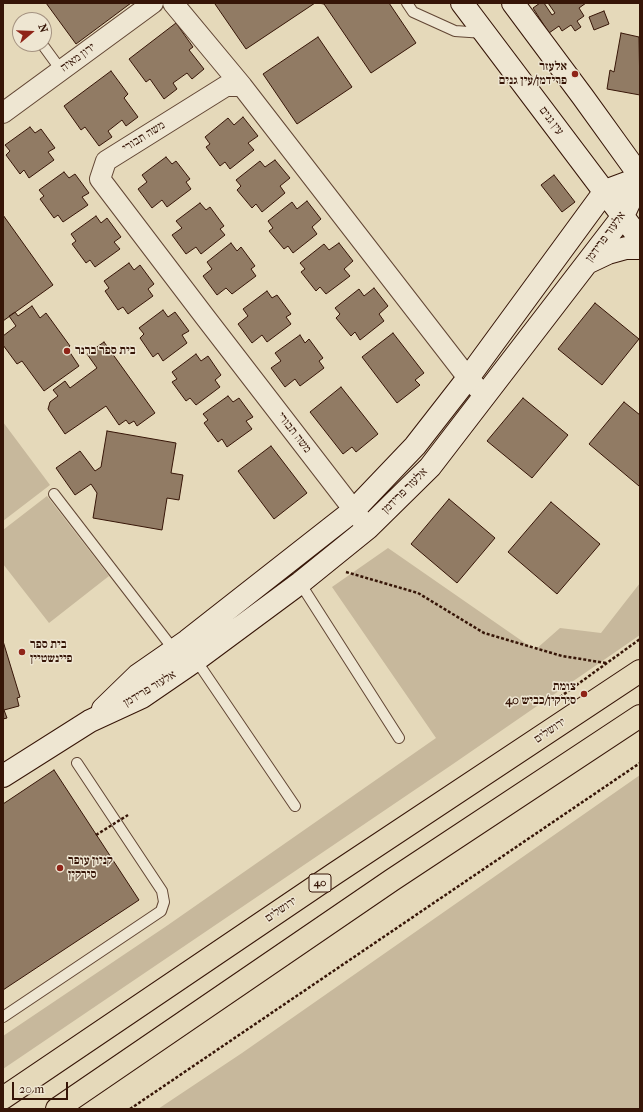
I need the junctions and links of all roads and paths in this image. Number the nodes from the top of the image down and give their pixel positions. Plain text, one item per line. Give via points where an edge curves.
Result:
1 (153, 3) edge
2 (173, 3) edge
3 (407, 3) edge
4 (462, 3) edge
5 (513, 3) edge
6 (485, 33) junction
7 (48, 52) edge
8 (61, 70) junction
9 (242, 86) junction
10 (3, 113) edge
11 (640, 178) edge
12 (605, 191) junction
13 (623, 216) junction
14 (640, 239) edge
15 (640, 248) edge
16 (586, 263) junction
17 (468, 378) junction
18 (484, 395) junction
19 (54, 494) dead end
20 (354, 510) junction
21 (368, 528) junction
22 (322, 565) junction
23 (300, 583) junction
24 (174, 650) junction
25 (196, 660) junction
26 (607, 663) dead end
27 (640, 671) edge
28 (640, 716) edge
29 (90, 721) junction
30 (399, 738) dead end
31 (77, 763) dead end
32 (640, 763) edge
33 (3, 776) edge
34 (296, 806) dead end
35 (128, 815) dead end
36 (96, 835) dead end
37 (3, 1017) edge
38 (3, 1098) edge
39 (57, 1109) edge
40 (130, 1109) edge

1 - 8 street, ירון מאיה
2 - 9 street
3 - 6 lane via 413,12 454,32
4 - 6 street, עין גנים
5 - 11 street via 583,96
6 - 12 street, עין גנים
7 - 8 lane
8 - 10 street, ירון מאיה
9 - 17 street
9 - 20 street, משה תבורי via 226,86 106,161 100,179
11 - 12 street
11 - 13 street, אלעזר פרידמן
12 - 13 street, עין גנים
12 - 17 street, אלעזר פרידמן
13 - 14 street, עין גנים
13 - 16 street, אלעזר פרידמן
15 - 16 street via 608,252
16 - 18 street, אלעזר פרידמן
17 - 18 street
17 - 20 street, אלעזר פרידמן via 416,446
18 - 21 street, אלעזר פרידמן via 430,467
19 - 24 lane
20 - 21 street, משה תבורי
20 - 24 street, אלעזר פרידמן
21 - 22 street, אלעזר פרידמן
22 - 23 street, אלעזר פרידמן
22 - 26 path via 418,593 484,633 562,656
23 - 25 street, אלעזר פרידמן
23 - 30 lane
24 - 29 street, אלעזר פרידמן via 138,675
25 - 29 street, אלעזר פרידמן via 142,697
25 - 34 lane
27 - 38 highway, ירושלים / 40
28 - 39 highway via 392,880
29 - 33 street, אלעזר פרידמן
31 - 37 lane via 162,891 164,902 161,911
32 - 40 path
35 - 36 path, bridge

